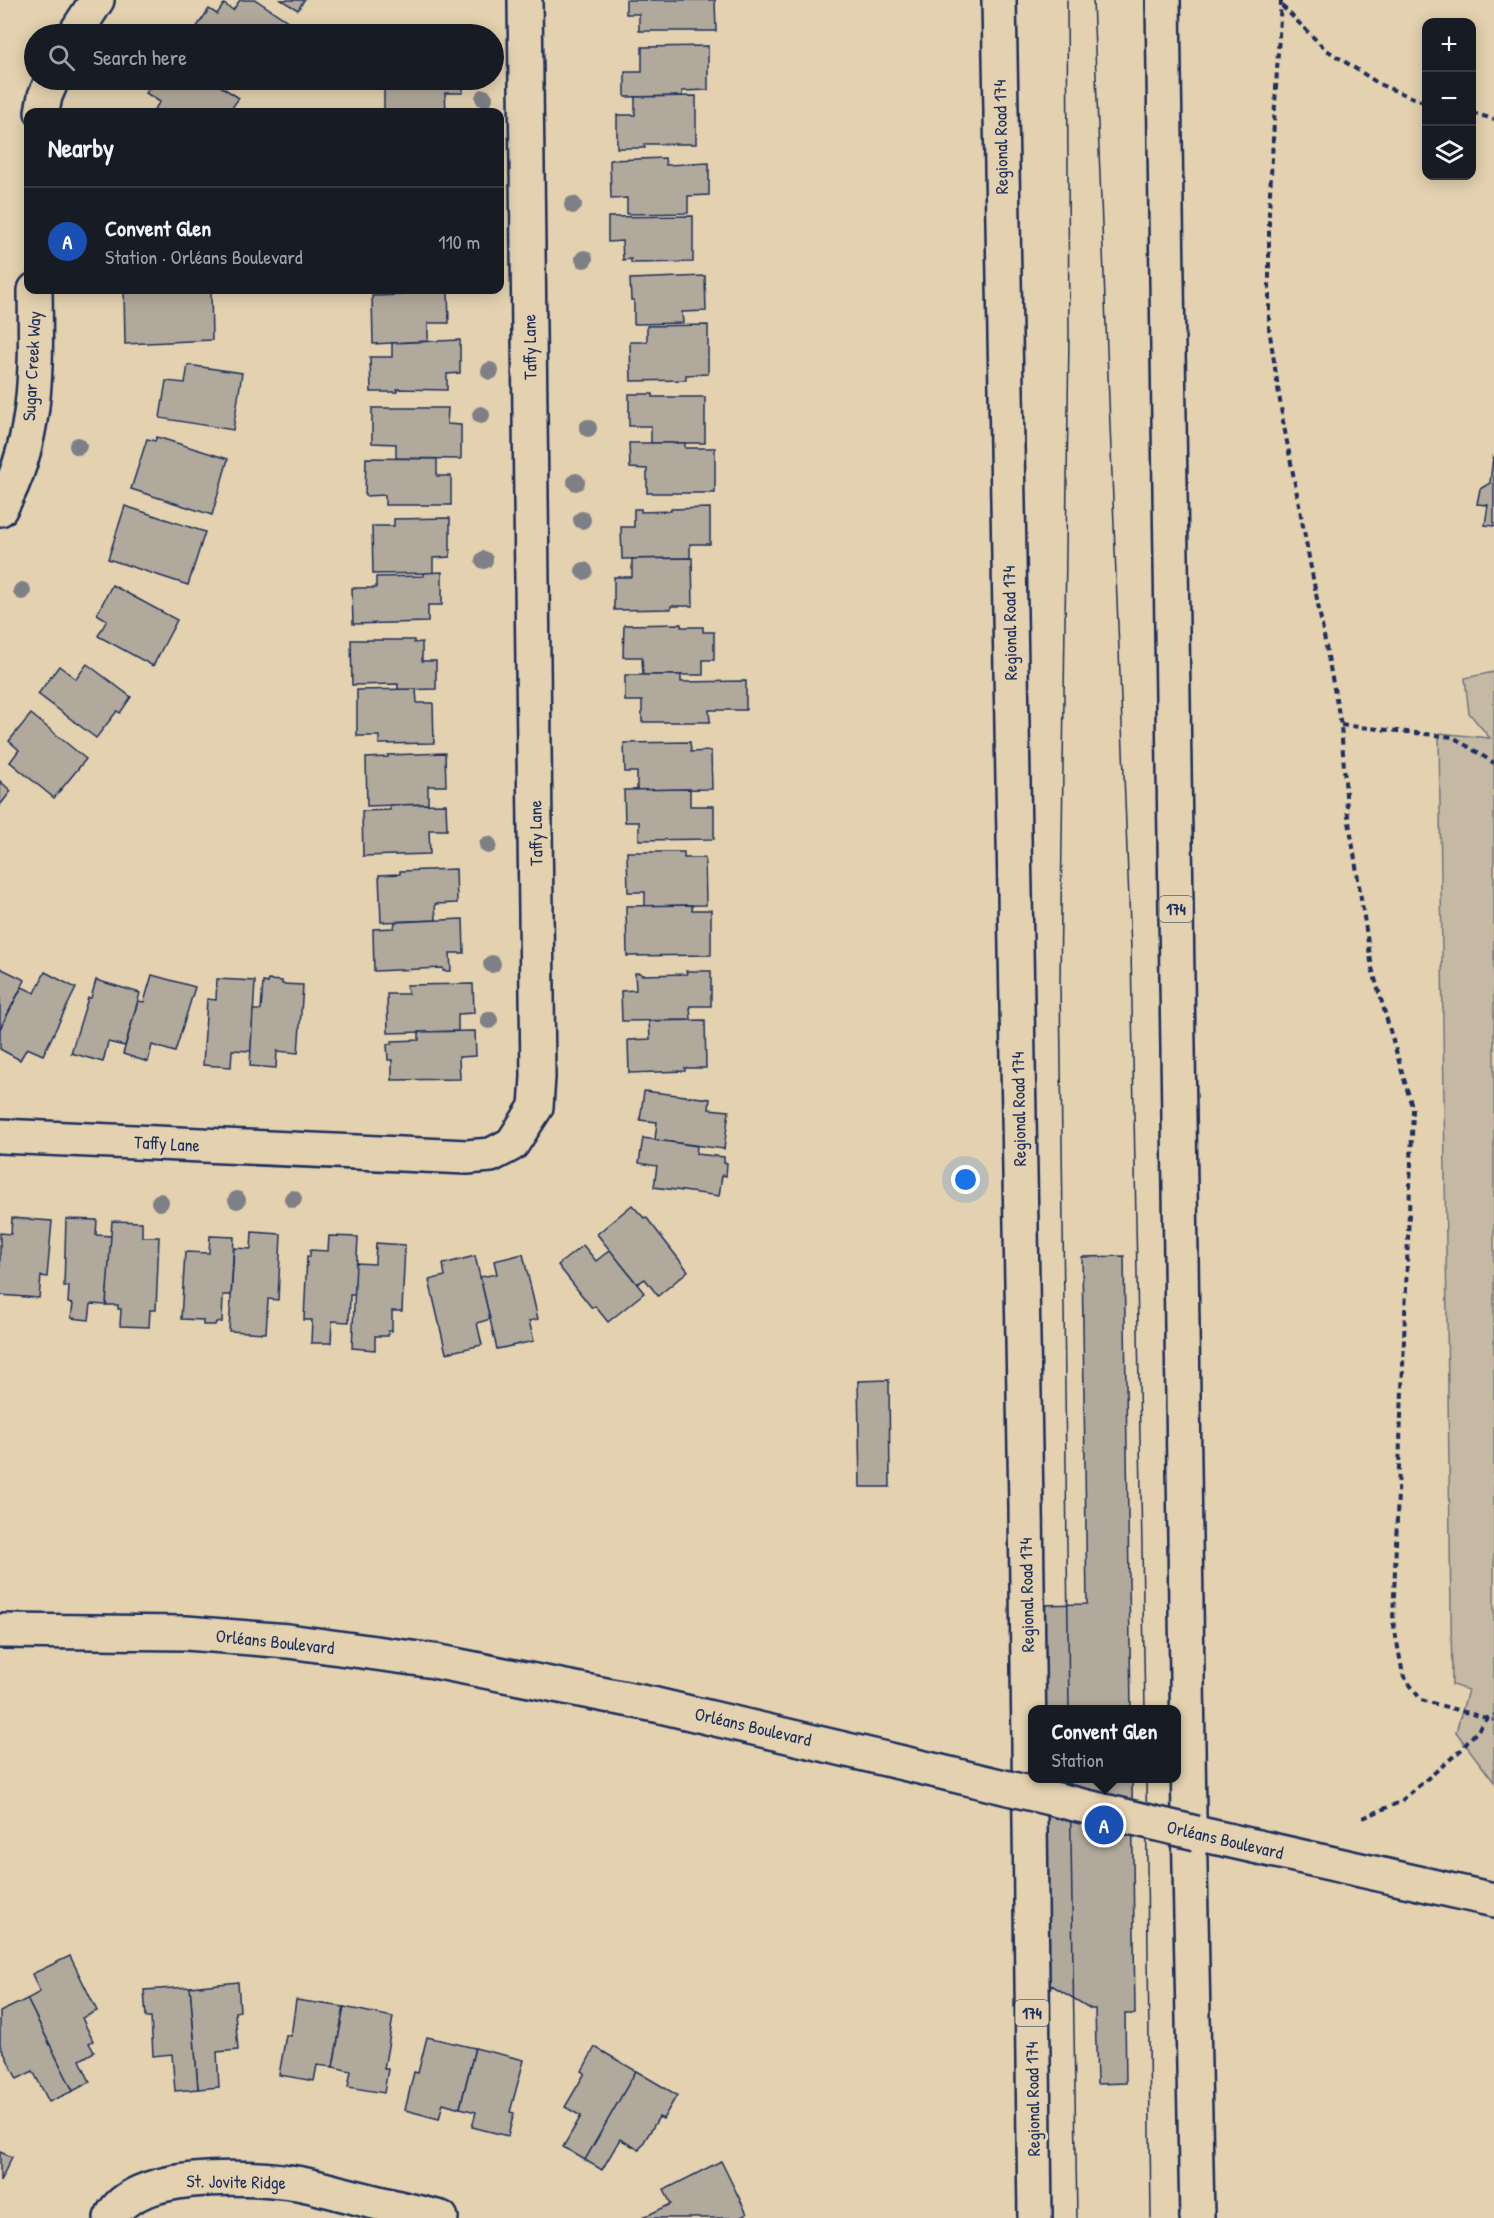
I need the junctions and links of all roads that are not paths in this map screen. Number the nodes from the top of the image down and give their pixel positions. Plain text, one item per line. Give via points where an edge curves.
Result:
1 (97, 0) edge
2 (525, 0) edge
3 (999, 0) edge
4 (1163, 0) edge
5 (81, 24) edge
6 (48, 90) edge
7 (43, 108) edge
8 (35, 294) edge
9 (0, 509) edge
10 (0, 1136) edge
11 (0, 1631) edge
12 (1029, 1705) edge
13 (1030, 1783) edge
14 (1494, 1900) edge
15 (111, 2218) edge
16 (441, 2218) edge
17 (1035, 2218) edge
18 (1197, 2218) edge

1 - 5 main road
2 - 10 main road, Taffy Lane via 536,1107 512,1144 491,1155 467,1157
3 - 12 main road, Regional Road 174 / 174
4 - 18 main road, 174
6 - 7 main road
8 - 9 main road, Sugar Creek Way via 33,408 23,457
11 - 14 main road, Orléans Boulevard, bridge via 186,1633 288,1641 434,1661 656,1705
13 - 17 main road, Regional Road 174 / 174
15 - 16 main road, St. Jovite Ridge via 116,2209 146,2188 181,2181 234,2178 291,2182

